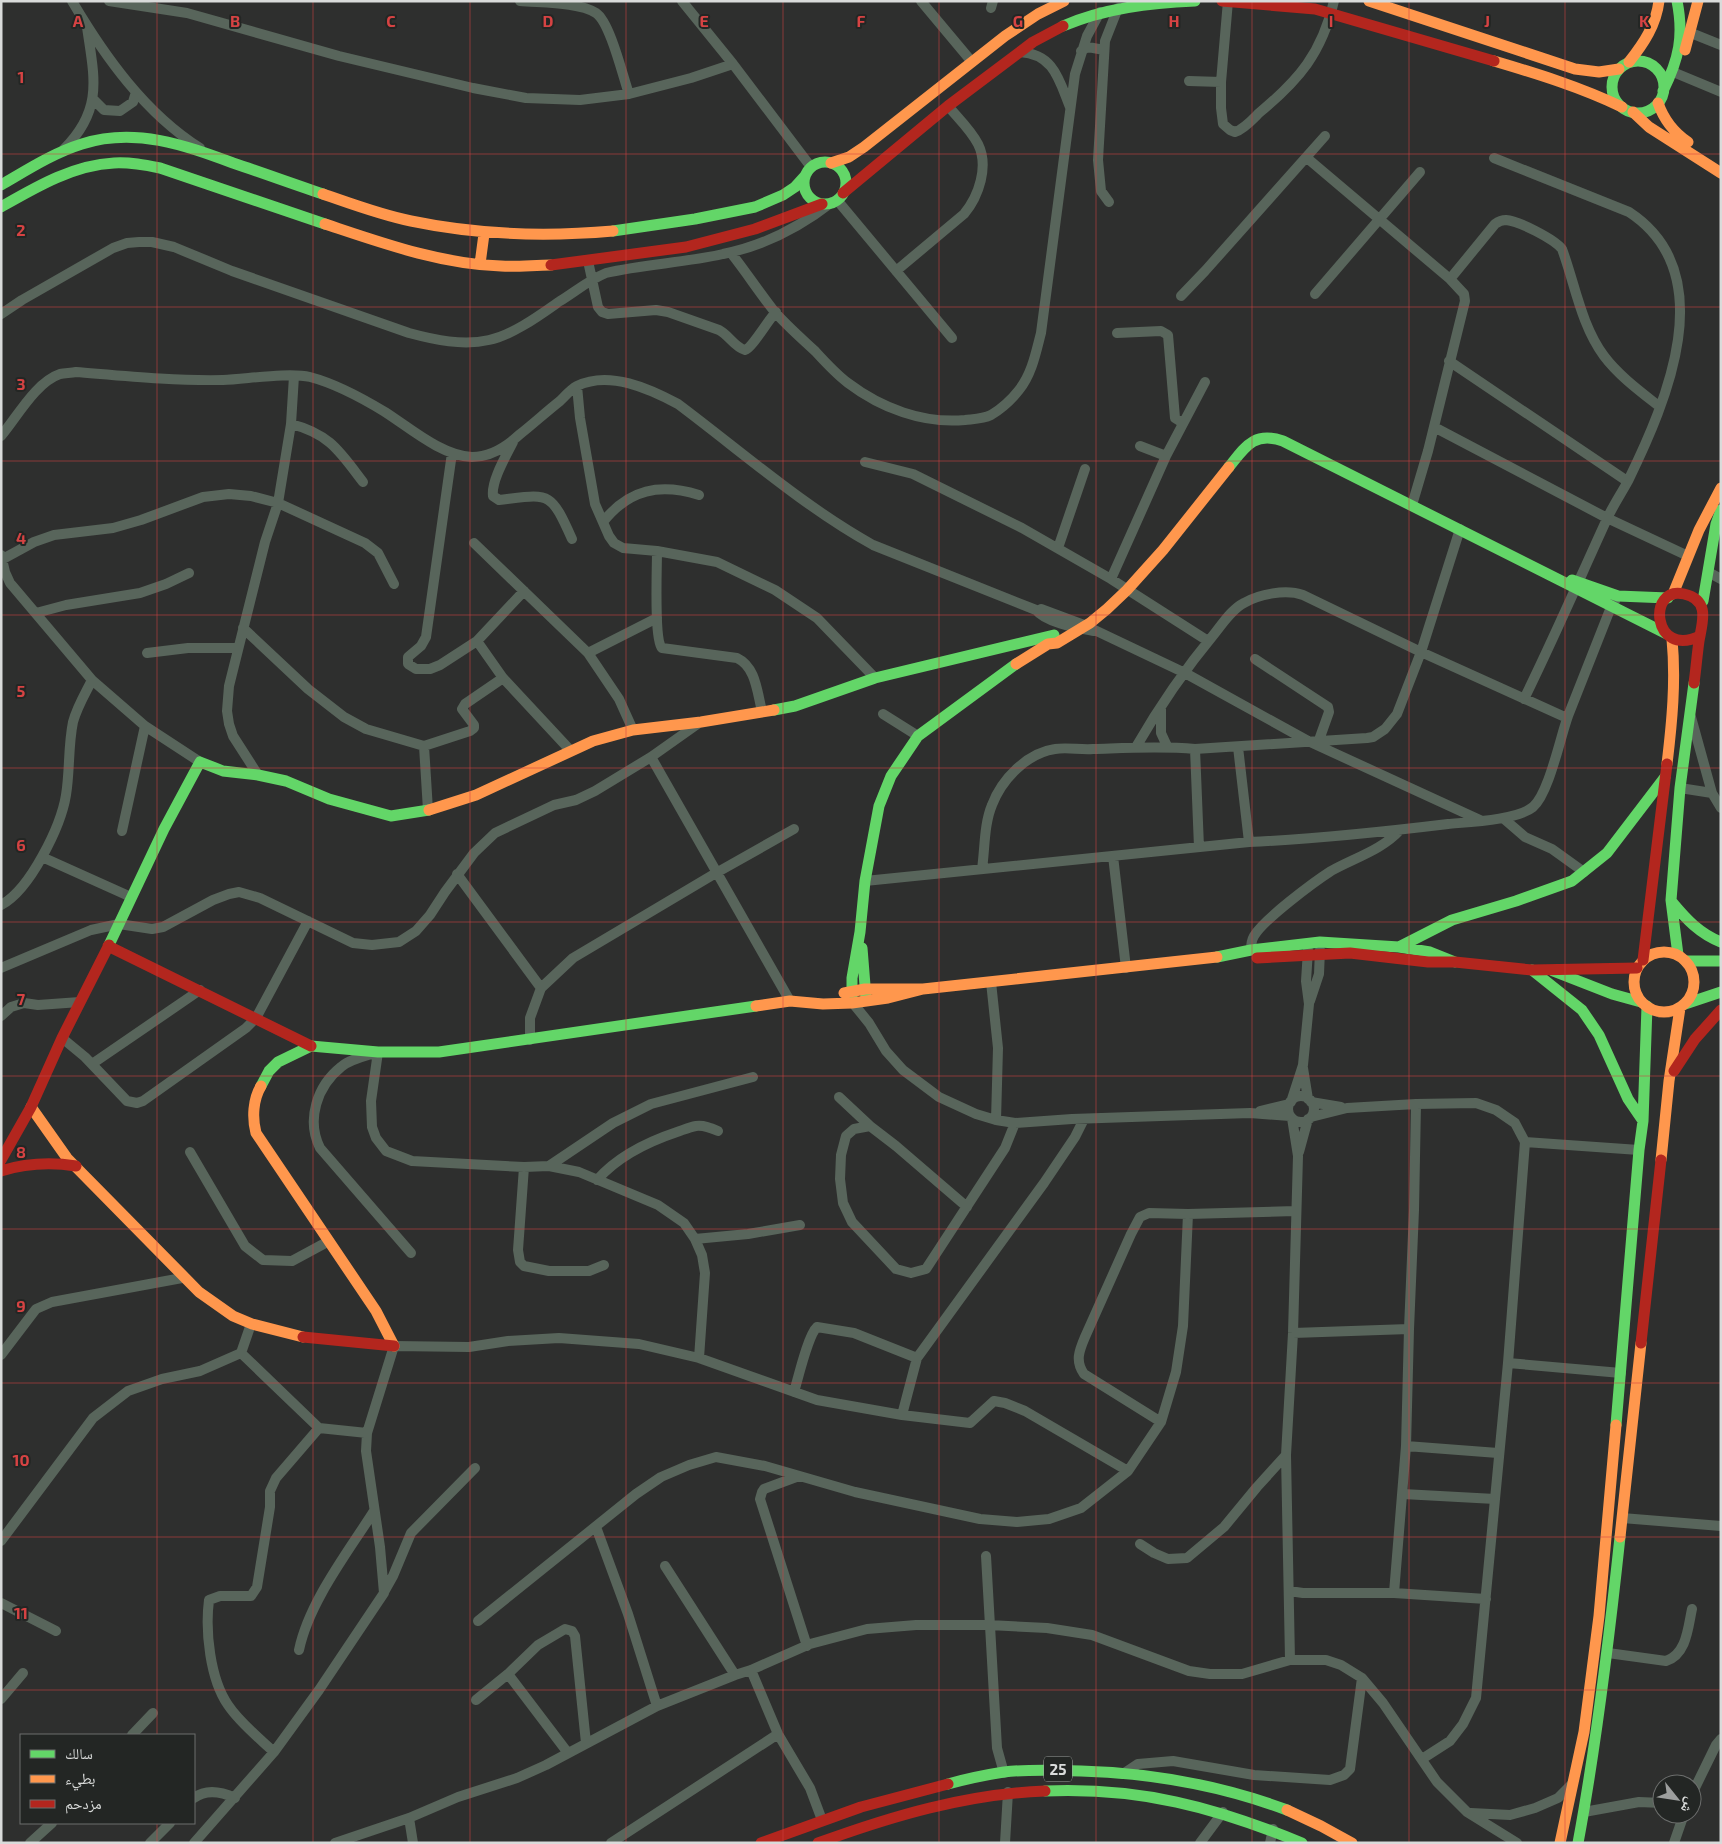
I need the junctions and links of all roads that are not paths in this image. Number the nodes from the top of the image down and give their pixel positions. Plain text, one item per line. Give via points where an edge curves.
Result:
1 (72, 1) edge
2 (109, 1) edge
3 (520, 1) edge
4 (682, 1) edge
5 (920, 1) edge
6 (1195, 1) edge
7 (1222, 1) edge
8 (1228, 1) edge
9 (1369, 1) edge
10 (1659, 1) edge
11 (1677, 1) edge
12 (1698, 1) edge
13 (1056, 3) edge
14 (1333, 7) edge
15 (1118, 8) junction
16 (1100, 12) junction
17 (87, 26) junction
18 (1691, 33) junction
19 (1721, 45) edge
20 (1104, 50) junction
21 (1081, 51) junction
22 (1020, 52) junction
23 (1678, 59) junction
24 (972, 62) junction
25 (1629, 62) junction
26 (733, 64) junction
27 (1619, 69) junction
28 (1673, 72) junction
29 (1189, 81) dead end
30 (1221, 82) junction
31 (136, 92) junction
32 (1663, 92) junction
33 (1721, 92) edge
34 (628, 94) junction
35 (94, 99) junction
36 (1658, 103) junction
37 (948, 106) junction
38 (1622, 107) junction
39 (1070, 108) junction
40 (1633, 112) junction
41 (1325, 136) dead end
42 (63, 150) junction
43 (214, 156) junction
44 (1307, 158) junction
45 (1494, 158) dead end
46 (1721, 163) edge
47 (831, 164) junction
48 (808, 172) junction
49 (1420, 172) dead end
50 (1721, 173) edge
51 (1, 185) edge
52 (834, 200) junction
53 (1109, 202) dead end
54 (1, 207) edge
55 (1380, 219) junction
56 (484, 234) junction
57 (731, 252) junction
58 (588, 261) junction
59 (480, 264) junction
60 (896, 271) junction
61 (591, 279) junction
62 (1450, 279) junction
63 (1315, 294) dead end
64 (1181, 296) dead end
65 (776, 312) junction
66 (1, 314) edge
67 (1118, 333) dead end
68 (952, 338) dead end
69 (1449, 361) junction
70 (294, 376) junction
71 (1205, 382) dead end
72 (577, 386) junction
73 (1660, 407) junction
74 (1183, 423) junction
75 (291, 424) junction
76 (1434, 427) junction
77 (1, 436) edge
78 (513, 441) junction
79 (1140, 446) dead end
80 (452, 453) junction
81 (1166, 456) junction
82 (865, 462) dead end
83 (1085, 469) dead end
84 (1627, 481) junction
85 (363, 482) dead end
86 (1721, 488) edge
87 (699, 495) dead end
88 (278, 503) junction
89 (1412, 505) junction
90 (1721, 510) edge
91 (1607, 518) junction
92 (1705, 518) junction
93 (603, 522) junction
94 (1718, 526) edge
95 (1460, 529) junction
96 (572, 539) dead end
97 (474, 543) dead end
98 (1058, 548) junction
99 (657, 551) junction
100 (1688, 556) junction
101 (2, 558) edge
102 (1708, 572) junction
103 (189, 573) dead end
104 (1111, 579) junction
105 (1721, 579) edge
106 (394, 584) dead end
107 (1577, 585) junction
108 (1127, 590) junction
109 (524, 591) junction
110 (1618, 596) junction
111 (1670, 596) junction
112 (1703, 601) junction
113 (1611, 607) junction
114 (36, 614) junction
115 (657, 618) junction
116 (1077, 625) junction
117 (243, 628) junction
118 (1668, 636) junction
119 (1700, 636) junction
120 (1051, 640) junction
121 (477, 641) junction
122 (1208, 641) junction
123 (1011, 644) junction
124 (238, 648) junction
125 (990, 650) junction
126 (1421, 652) junction
127 (147, 653) dead end
128 (588, 653) junction
129 (1255, 659) dead end
130 (1022, 661) junction
131 (1185, 673) junction
132 (504, 678) junction
133 (875, 678) junction
134 (92, 680) junction
135 (1524, 699) junction
136 (1162, 707) junction
137 (762, 711) junction
138 (1690, 712) junction
139 (883, 714) dead end
140 (1567, 718) junction
141 (701, 722) junction
142 (145, 726) junction
143 (633, 730) junction
144 (918, 736) junction
145 (1320, 740) junction
146 (1308, 741) junction
147 (424, 746) junction
148 (1167, 746) junction
149 (1238, 746) junction
150 (1136, 747) junction
151 (570, 750) junction
152 (1195, 750) junction
153 (651, 757) junction
154 (200, 762) junction
155 (258, 775) junction
156 (1665, 778) junction
157 (1680, 788) junction
158 (1712, 793) junction
159 (1721, 808) edge
160 (428, 810) junction
161 (1503, 818) junction
162 (1481, 820) junction
163 (794, 829) dead end
164 (1400, 830) junction
165 (122, 831) dead end
166 (1249, 842) junction
167 (1199, 847) junction
168 (1113, 856) junction
169 (42, 857) junction
170 (982, 869) junction
171 (1584, 872) junction
172 (716, 873) junction
173 (457, 874) junction
174 (865, 880) junction
175 (130, 897) junction
176 (1671, 900) junction
177 (1, 905) edge
178 (308, 921) junction
179 (119, 924) junction
180 (860, 932) junction
181 (1320, 942) junction
182 (1721, 942) edge
183 (1308, 944) junction
184 (108, 946) junction
185 (1399, 947) junction
186 (1252, 950) junction
187 (1228, 956) junction
188 (1314, 956) junction
189 (1682, 958) junction
190 (1721, 961) edge
191 (1455, 962) junction
192 (1640, 964) junction
193 (1, 968) edge
194 (1126, 968) junction
195 (1532, 970) junction
196 (1550, 970) junction
197 (991, 982) junction
198 (541, 988) junction
199 (200, 990) junction
200 (1721, 992) edge
201 (865, 995) junction
202 (851, 997) junction
203 (790, 1001) junction
204 (80, 1002) junction
205 (1644, 1004) junction
206 (1682, 1006) junction
207 (1721, 1010) edge
208 (860, 1012) junction
209 (1, 1016) edge
210 (256, 1018) junction
211 (62, 1038) junction
212 (530, 1040) junction
213 (311, 1046) junction
214 (378, 1052) junction
215 (92, 1064) junction
216 (1303, 1065) junction
217 (753, 1076) dead end
218 (1669, 1081) junction
219 (839, 1097) dead end
220 (1310, 1101) junction
221 (1290, 1103) junction
222 (1416, 1104) junction
223 (31, 1107) junction
224 (1347, 1108) junction
225 (1250, 1113) junction
226 (1291, 1117) junction
227 (1309, 1118) junction
228 (1084, 1119) junction
229 (996, 1120) junction
230 (1643, 1121) junction
231 (1015, 1123) junction
232 (870, 1126) junction
233 (718, 1131) dead end
234 (1525, 1142) junction
235 (1639, 1150) junction
236 (190, 1152) dead end
237 (1298, 1156) junction
238 (1, 1160) edge
239 (76, 1166) junction
240 (549, 1166) junction
241 (524, 1167) junction
242 (1, 1171) edge
243 (597, 1180) junction
244 (967, 1208) junction
245 (1295, 1210) junction
246 (1188, 1214) junction
247 (800, 1225) dead end
248 (695, 1239) junction
249 (329, 1241) junction
250 (411, 1254) dead end
251 (604, 1266) dead end
252 (182, 1278) junction
253 (251, 1324) junction
254 (1409, 1329) junction
255 (1293, 1333) junction
256 (394, 1346) junction
257 (241, 1353) junction
258 (1, 1355) edge
259 (699, 1358) junction
260 (918, 1358) junction
261 (1508, 1364) junction
262 (1622, 1373) junction
263 (794, 1392) junction
264 (902, 1415) junction
265 (1161, 1422) junction
266 (319, 1428) junction
267 (367, 1433) junction
268 (1406, 1446) junction
269 (1498, 1453) junction
270 (1286, 1455) junction
271 (475, 1468) dead end
272 (1128, 1471) junction
273 (799, 1476) junction
274 (1403, 1494) junction
275 (1495, 1499) junction
276 (374, 1511) junction
277 (1622, 1518) junction
278 (1721, 1526) edge
279 (596, 1527) junction
280 (1, 1541) edge
281 (1140, 1544) dead end
282 (986, 1556) dead end
283 (665, 1566) dead end
284 (1289, 1590) junction
285 (384, 1593) junction
286 (1394, 1593) junction
287 (1486, 1598) junction
288 (1, 1603) edge
289 (1692, 1609) dead end
290 (478, 1621) dead end
291 (989, 1625) junction
292 (56, 1631) dead end
293 (807, 1646) junction
294 (299, 1650) dead end
295 (1608, 1653) junction
296 (1290, 1660) junction
297 (751, 1670) junction
298 (23, 1673) dead end
299 (508, 1674) junction
300 (734, 1675) junction
301 (1362, 1678) junction
302 (1, 1699) edge
303 (476, 1700) dead end
304 (657, 1706) junction
305 (153, 1713) dead end
306 (133, 1734) edge
307 (778, 1734) junction
308 (1721, 1739) edge
309 (586, 1743) junction
310 (274, 1752) junction
311 (568, 1752) junction
312 (1422, 1759) junction
313 (1004, 1772) junction
314 (1126, 1772) junction
315 (1702, 1774) edge
316 (1575, 1781) junction
317 (1008, 1792) junction
318 (195, 1797) edge
319 (235, 1798) junction
320 (1652, 1803) edge
321 (1223, 1812) junction
322 (1467, 1812) junction
323 (1584, 1812) junction
324 (409, 1818) junction
325 (822, 1820) junction
326 (51, 1824) edge
327 (169, 1824) edge
328 (1681, 1824) edge
329 (1273, 1829) junction
330 (30, 1843) edge
331 (150, 1843) edge
332 (194, 1843) edge
333 (336, 1843) edge
334 (413, 1843) edge
335 (611, 1843) edge
336 (761, 1843) edge
337 (818, 1843) edge
338 (1005, 1843) edge
339 (1200, 1843) edge
340 (1270, 1843) edge
341 (1302, 1843) edge
342 (1352, 1843) edge
343 (1517, 1843) edge
344 (1560, 1843) edge
345 (1578, 1843) edge
346 (1674, 1843) edge

1 - 17 street
2 - 34 street via 187,13 339,56 526,98 580,100
3 - 34 street via 583,7 598,14 611,38
4 - 26 street
5 - 24 street
6 - 15 street
7 - 8 street
8 - 14 street
8 - 30 street
9 - 27 street via 1575,69 1599,72
10 - 25 street via 1654,26
11 - 23 street via 1681,22
12 - 18 street
13 - 24 street via 1021,24
14 - 30 street via 1314,57 1305,69 1239,130 1230,130 1223,124
14 - 38 street via 1558,80
15 - 16 street
15 - 20 street via 1108,30
16 - 21 street
16 - 22 street via 1063,25
17 - 31 street
17 - 35 street
18 - 19 street
18 - 23 street
20 - 21 street via 1088,46
20 - 53 street via 1098,170 1101,191
21 - 39 street
22 - 37 street
22 - 39 street via 1034,54 1052,67
23 - 28 street
24 - 47 street via 864,147
25 - 27 street
25 - 32 street via 1642,61 1653,65 1663,80
26 - 34 street
26 - 48 street
27 - 38 street via 1613,79 1612,92
28 - 32 street
28 - 33 street
29 - 30 street
31 - 35 street via 133,102 120,111 104,110
31 - 43 street via 173,128
32 - 36 street
35 - 42 street via 85,122
36 - 40 street via 1644,112
36 - 46 street via 1672,130
37 - 52 street
37 - 60 street via 980,149 982,170 976,196 964,214
38 - 40 street
39 - 65 street via 1041,333 1028,376 1008,401 991,415 947,422 895,410 848,383
40 - 50 street via 1649,127
41 - 44 street
42 - 43 street via 102,138 138,136 173,142
42 - 51 street
43 - 56 street via 381,214
44 - 55 street
44 - 64 street
45 - 73 street via 1629,212 1644,221 1665,247 1680,282 1683,326 1672,376
47 - 48 street via 821,163
47 - 52 street via 843,173 845,183
48 - 52 street via 804,181 812,200
48 - 56 street via 793,190 773,201 674,223 604,232 533,236
49 - 55 street
52 - 57 street via 777,237
52 - 58 street via 709,242
52 - 60 street
54 - 59 street via 68,172 105,163 133,163 160,168 396,248
55 - 62 street
55 - 63 street
56 - 59 street
57 - 61 street via 620,270
57 - 65 street
58 - 59 street via 554,265
58 - 61 street
60 - 68 street
61 - 65 street via 602,312 668,312 719,330 745,350 750,348
61 - 66 street via 509,333 490,340 436,340 232,271 174,247 139,242 113,248
62 - 69 street via 1465,297
62 - 73 street via 1499,221 1514,223 1553,240 1562,249 1590,333 1598,347 1631,384
67 - 74 street via 1160,331 1168,335 1175,418
69 - 76 street
69 - 84 street
70 - 75 street
70 - 77 street via 223,380 76,372 61,374 38,389
70 - 80 street via 308,376 356,395
71 - 74 street
72 - 78 street
72 - 93 street via 595,504
72 - 116 street via 614,381 658,394 678,404 852,533 898,555 1036,610 1045,609
73 - 84 street
74 - 81 street
75 - 85 street via 316,432 328,441
75 - 88 street
76 - 89 street
76 - 91 street
78 - 80 street via 492,454 482,456
78 - 96 street via 499,470 493,496 499,500 544,497 560,511
79 - 81 street
80 - 121 street via 426,637 408,658 408,664 416,669 430,669
81 - 104 street
82 - 98 street via 913,474
83 - 98 street
84 - 91 street
86 - 92 street
87 - 93 street via 681,489 650,489 625,500
88 - 101 street via 229,494 203,497 113,528 54,535
88 - 106 street via 365,543 384,563
88 - 117 street
89 - 95 street
89 - 108 street via 1288,444 1268,437 1257,438 1243,449
90 - 94 street
91 - 100 street
91 - 107 street
92 - 94 street
92 - 100 street
93 - 99 street via 614,543 623,548
94 - 102 street
95 - 107 street
95 - 126 street
97 - 109 street
98 - 104 street
99 - 115 street
99 - 133 street via 717,562 775,590 818,618
100 - 111 street
101 - 114 street via 6,577
102 - 105 street
102 - 112 street
103 - 114 street via 140,593
104 - 108 street
107 - 110 street
107 - 113 street
107 - 135 street
108 - 116 street
108 - 122 street
109 - 121 street
109 - 128 street
110 - 111 street
110 - 113 street
111 - 112 street via 1689,593
111 - 118 street via 1659,615 1660,625
112 - 119 street via 1709,619
113 - 118 street
113 - 140 street
114 - 134 street
115 - 128 street
115 - 137 street via 662,648 746,662 752,672
116 - 120 street
116 - 131 street
117 - 124 street
117 - 147 street via 308,689 344,717 366,730
118 - 119 street via 1686,642
118 - 156 street via 1675,668 1674,707
119 - 138 street
120 - 123 street
120 - 130 street
121 - 132 street
122 - 126 street via 1243,603 1286,592 1303,595
122 - 131 street
123 - 125 street
123 - 130 street via 1020,649
124 - 127 street via 188,648
124 - 155 street via 227,711 234,736
125 - 130 street via 1003,658
125 - 133 street
126 - 135 street
126 - 145 street via 1396,714 1385,730 1373,737
128 - 143 street via 619,698
129 - 145 street via 1327,706 1330,712
130 - 144 street
131 - 136 street
131 - 146 street
132 - 147 street via 465,704 462,709 474,724 470,732
132 - 151 street
133 - 137 street via 795,706
134 - 142 street
134 - 169 street via 76,711 66,797
135 - 140 street
136 - 148 street via 1161,733
136 - 150 street
137 - 141 street
138 - 157 street
138 - 158 street
139 - 144 street
140 - 161 street via 1544,792 1532,808
141 - 143 street
141 - 153 street
142 - 154 street
142 - 165 street
143 - 151 street
144 - 174 street via 891,776 880,806
145 - 146 street
146 - 149 street
146 - 162 street
147 - 160 street
148 - 150 street
148 - 152 street
149 - 152 street
149 - 166 street
150 - 170 street via 1055,748 1019,766 1004,783 992,805
151 - 160 street via 476,795
152 - 167 street
153 - 172 street
153 - 173 street via 595,791 554,805 496,833
154 - 155 street via 223,770
154 - 175 street
155 - 160 street via 286,781 329,799 391,816
156 - 171 street via 1607,853
156 - 192 street via 1650,914
157 - 158 street
157 - 176 street
158 - 159 street
161 - 162 street
161 - 171 street via 1525,837 1552,849
162 - 164 street
163 - 172 street
164 - 166 street
164 - 186 street via 1384,844 1317,880 1258,931 1251,943
166 - 167 street
167 - 168 street
168 - 170 street
168 - 194 street
169 - 175 street
169 - 177 street via 30,878
170 - 174 street
171 - 185 street via 1572,881 1452,920
172 - 198 street via 572,958
172 - 203 street
173 - 178 street via 430,915 416,931 399,942 352,943
173 - 198 street
174 - 180 street
175 - 179 street
176 - 182 street via 1699,930
176 - 189 street
178 - 179 street via 240,892 214,900 163,927 152,929
178 - 210 street
179 - 184 street
179 - 193 street via 91,930
180 - 201 street
180 - 202 street
181 - 183 street
181 - 185 street
181 - 188 street
183 - 186 street
183 - 188 street
184 - 199 street
184 - 204 street
185 - 191 street via 1430,952
186 - 187 street
187 - 188 street
187 - 194 street
188 - 191 street via 1350,953
188 - 216 street via 1306,980 1309,1004
189 - 190 street
189 - 192 street via 1662,952 1653,954
189 - 206 street via 1690,968 1693,984
191 - 195 street
192 - 196 street
192 - 205 street via 1635,987
194 - 197 street
195 - 196 street
195 - 230 street via 1582,1010 1599,1035 1628,1099
196 - 205 street
197 - 201 street via 923,989 899,996
197 - 229 street via 998,1048
198 - 212 street via 530,1018
199 - 210 street
199 - 215 street
200 - 206 street
201 - 202 street
201 - 208 street
202 - 203 street
202 - 208 street
203 - 212 street
204 - 209 street via 38,1006 24,1003 11,1007
204 - 211 street
205 - 206 street via 1663,1011
205 - 230 street
206 - 218 street
207 - 218 street via 1686,1049
208 - 229 street via 903,1070 940,1096
210 - 213 street
210 - 215 street via 201,1061 137,1103 123,1098
211 - 215 street
211 - 223 street
212 - 214 street via 439,1052
213 - 214 street
213 - 249 street via 278,1062 269,1072 258,1091 253,1121 256,1133
214 - 241 street via 371,1100 372,1127 386,1150 412,1161
214 - 250 street via 342,1066 323,1085 317,1097 314,1128 320,1148
216 - 220 street
216 - 221 street
217 - 240 street via 651,1104 613,1123
218 - 277 street
219 - 232 street
220 - 221 street via 1299,1097
220 - 224 street
220 - 227 street via 1313,1107
221 - 225 street
221 - 226 street
222 - 224 street
222 - 234 street via 1476,1103 1496,1110 1515,1123
222 - 254 street
223 - 238 street
223 - 239 street via 59,1149
224 - 227 street
225 - 226 street
225 - 228 street
226 - 227 street via 1300,1122
226 - 237 street
227 - 237 street
228 - 231 street
228 - 260 street via 1044,1183
229 - 231 street
230 - 235 street
231 - 244 street via 1005,1148
232 - 244 street
232 - 244 street via 854,1129 846,1136 841,1155 843,1203 852,1222 896,1269 911,1273 926,1269
233 - 243 street via 696,1126 659,1138 632,1151
234 - 235 street
234 - 261 street
235 - 262 street
236 - 249 street via 245,1246 263,1260 292,1261
237 - 245 street
239 - 242 street via 37,1162
239 - 252 street
240 - 241 street
240 - 243 street via 579,1172
241 - 251 street via 518,1250 520,1262 524,1266 549,1271 589,1271
243 - 248 street via 658,1205 684,1223
245 - 246 street
245 - 255 street
246 - 265 street via 1183,1326 1176,1372
246 - 265 street via 1149,1213 1140,1217 1079,1351 1078,1366 1084,1374
247 - 248 street
248 - 259 street via 705,1273
249 - 256 street via 376,1311
252 - 253 street via 220,1308
252 - 258 street via 52,1302 36,1309
253 - 256 street via 294,1334
253 - 257 street
254 - 255 street
254 - 268 street
255 - 270 street
256 - 259 street via 469,1347 559,1338 639,1344
256 - 267 street
257 - 266 street
257 - 280 street via 200,1371 128,1391 93,1418
259 - 263 street
260 - 263 street via 854,1333 817,1327 809,1341
260 - 264 street
261 - 262 street
261 - 269 street
262 - 316 street via 1595,1651
263 - 264 street via 817,1400
264 - 272 street via 970,1423 994,1401 1005,1403 1025,1411
265 - 272 street
266 - 267 street
266 - 310 street via 276,1478 270,1491 257,1587 251,1596 220,1596 210,1600 209,1605 211,1656 216,1679 228,1705
267 - 276 street via 366,1451
268 - 269 street
268 - 274 street
269 - 275 street
270 - 281 street via 1224,1527 1187,1558 1168,1559
270 - 284 street
271 - 285 street via 411,1533
272 - 273 street via 1081,1508 1049,1519 1017,1522 935,1510
273 - 279 street via 765,1466 716,1458 689,1464 661,1477
273 - 293 street via 764,1489 760,1499
274 - 275 street
274 - 286 street
275 - 287 street
276 - 285 street
276 - 294 street via 314,1607
277 - 278 street
277 - 295 street
279 - 290 street
279 - 304 street
282 - 291 street
283 - 300 street
284 - 286 street via 1303,1593
284 - 296 street
285 - 310 street
286 - 287 street
287 - 312 street via 1476,1698 1450,1741
288 - 292 street
289 - 295 street via 1681,1651 1674,1659 1666,1661
291 - 293 street via 867,1629
291 - 296 street via 1047,1628 1092,1635 1189,1671 1210,1674 1242,1674
291 - 313 street via 997,1748
293 - 297 street
295 - 323 street
296 - 301 street via 1326,1660
297 - 300 street
297 - 307 street
298 - 302 street
299 - 303 street
299 - 309 street via 538,1645 565,1629 572,1631
299 - 311 street
300 - 304 street
301 - 312 street
301 - 314 street via 1350,1769 1344,1775 1330,1780 1254,1776 1173,1761 1138,1764
304 - 309 street
305 - 306 street
307 - 325 street via 810,1788
307 - 335 street
308 - 315 street
309 - 311 street
310 - 319 street
311 - 324 street via 517,1778 458,1797
312 - 322 street via 1437,1782
313 - 314 street, 25 via 1057,1769
313 - 325 street, 25 via 891,1797
314 - 342 street, 25 via 1183,1779 1242,1794 1296,1815
316 - 322 street via 1558,1798 1535,1808 1510,1815
316 - 344 street
317 - 321 street, 25 via 1046,1789 1138,1794
317 - 337 street, 25 via 925,1808
317 - 338 street
318 - 319 street via 211,1793
319 - 332 street
320 - 323 street
321 - 329 street, 25
321 - 339 street
322 - 343 street
323 - 345 street
324 - 333 street
324 - 334 street
325 - 336 street, 25
326 - 330 street
327 - 331 street
328 - 346 street
329 - 340 street
329 - 341 street, 25

